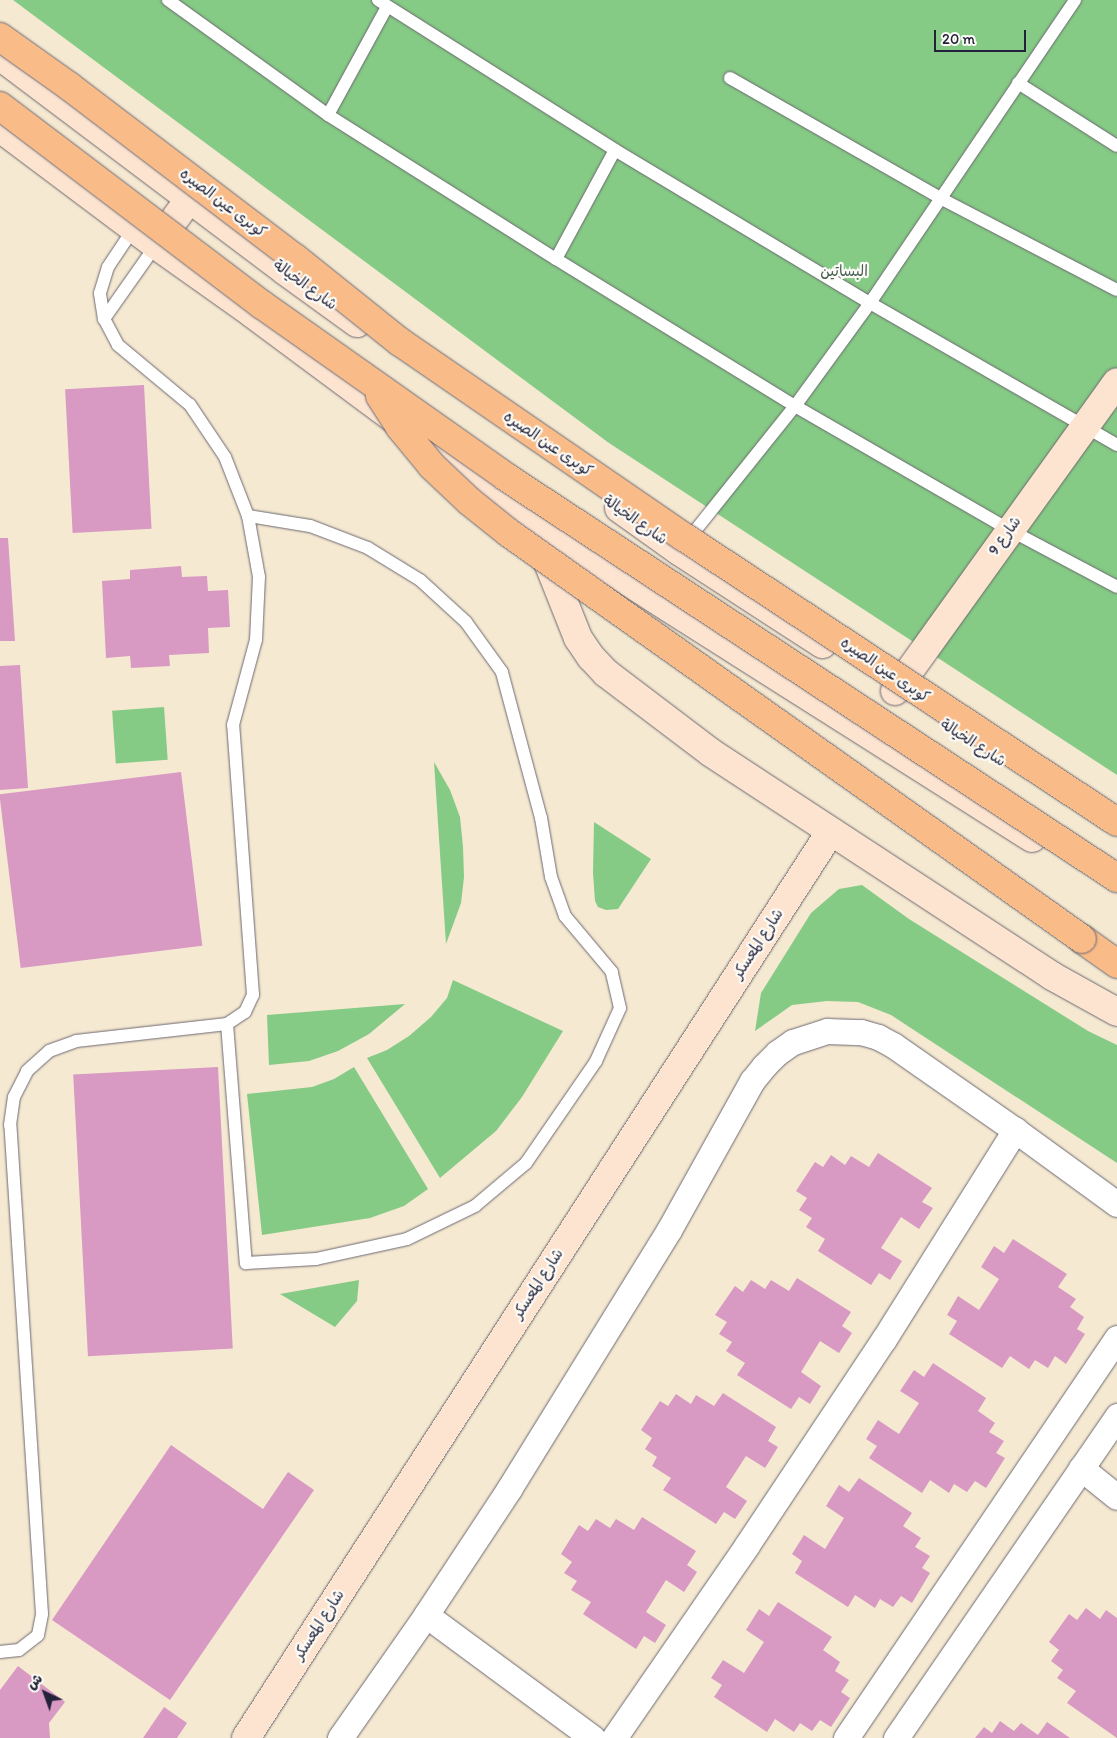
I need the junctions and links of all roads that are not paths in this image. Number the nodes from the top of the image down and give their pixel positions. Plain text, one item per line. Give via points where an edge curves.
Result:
1 (168, 0) edge
2 (1075, 0) edge
3 (383, 3) edge
4 (0, 37) edge
5 (0, 56) edge
6 (730, 78) dead end
7 (1018, 84) junction
8 (0, 106) edge
9 (328, 115) junction
10 (0, 128) edge
11 (1117, 146) edge
12 (615, 150) junction
13 (190, 198) junction
14 (940, 198) junction
15 (134, 228) junction
16 (156, 245) junction
17 (556, 259) junction
18 (1117, 290) edge
19 (870, 304) junction
20 (104, 319) junction
21 (1117, 382) edge
22 (373, 385) junction
23 (795, 406) junction
24 (1085, 428) junction
25 (1117, 445) edge
26 (248, 516) junction
27 (532, 521) junction
28 (1010, 530) junction
29 (679, 551) junction
30 (1117, 587) edge
31 (895, 692) junction
32 (1117, 822) edge
33 (831, 831) junction
34 (1117, 836) edge
35 (1117, 878) edge
36 (1117, 891) edge
37 (1117, 964) edge
38 (1117, 1012) edge
39 (227, 1024) junction
40 (1015, 1130) junction
41 (1117, 1204) edge
42 (1117, 1338) edge
43 (1117, 1416) edge
44 (1081, 1468) junction
45 (1117, 1497) edge
46 (426, 1615) junction
47 (0, 1652) edge
48 (246, 1738) edge
49 (340, 1738) edge
50 (593, 1738) edge
51 (614, 1738) edge
52 (846, 1738) edge
53 (896, 1738) edge

1 - 9 lane
2 - 7 lane
3 - 9 lane
3 - 12 lane
4 - 32 highway, كوبرى عين الصيره, bridge via 288,252 400,342 684,537
5 - 13 street, شارع الخيالة
6 - 14 lane
7 - 11 lane
7 - 14 lane
8 - 22 highway, bridge
9 - 17 lane
10 - 15 street
12 - 17 lane
12 - 19 lane
13 - 16 street
13 - 29 street, شارع الخيالة via 285,271
14 - 18 lane
14 - 19 lane
15 - 16 street
15 - 20 lane via 108,267 100,294
16 - 20 lane
16 - 27 street
17 - 23 lane
19 - 23 lane
19 - 24 lane
20 - 26 lane via 118,345 190,405 225,457
21 - 24 street, شارع 9
22 - 35 highway, bridge via 514,482
22 - 37 highway, bridge via 400,427 432,466 508,533
23 - 28 lane
23 - 29 lane
24 - 25 lane
24 - 28 street, شارع 9
26 - 39 lane via 259,577 256,640 233,725 233,749 253,995 245,1012
26 - 39 lane via 310,526 368,548 420,580 466,622 502,672 541,818 551,877 565,916 612,972 620,1008 596,1061 526,1163 475,1206 408,1239 316,1259 246,1263
27 - 33 street via 578,638 606,673 710,752
27 - 36 street
28 - 30 lane
28 - 31 street, شارع 9
29 - 31 street, شارع الخيالة
31 - 34 street, شارع الخيالة
33 - 38 street via 1052,976
33 - 48 street, شارع المعسكر
39 - 47 lane via 76,1041 49,1051 27,1071 14,1097 10,1125 42,1614 38,1636 19,1650
40 - 41 street
40 - 46 street via 893,1045 861,1032 827,1031 801,1039 777,1053 752,1082 669,1230 590,1360
40 - 51 street via 878,1347
42 - 52 street
43 - 44 street
44 - 45 street
44 - 53 street
46 - 49 street
46 - 50 street

